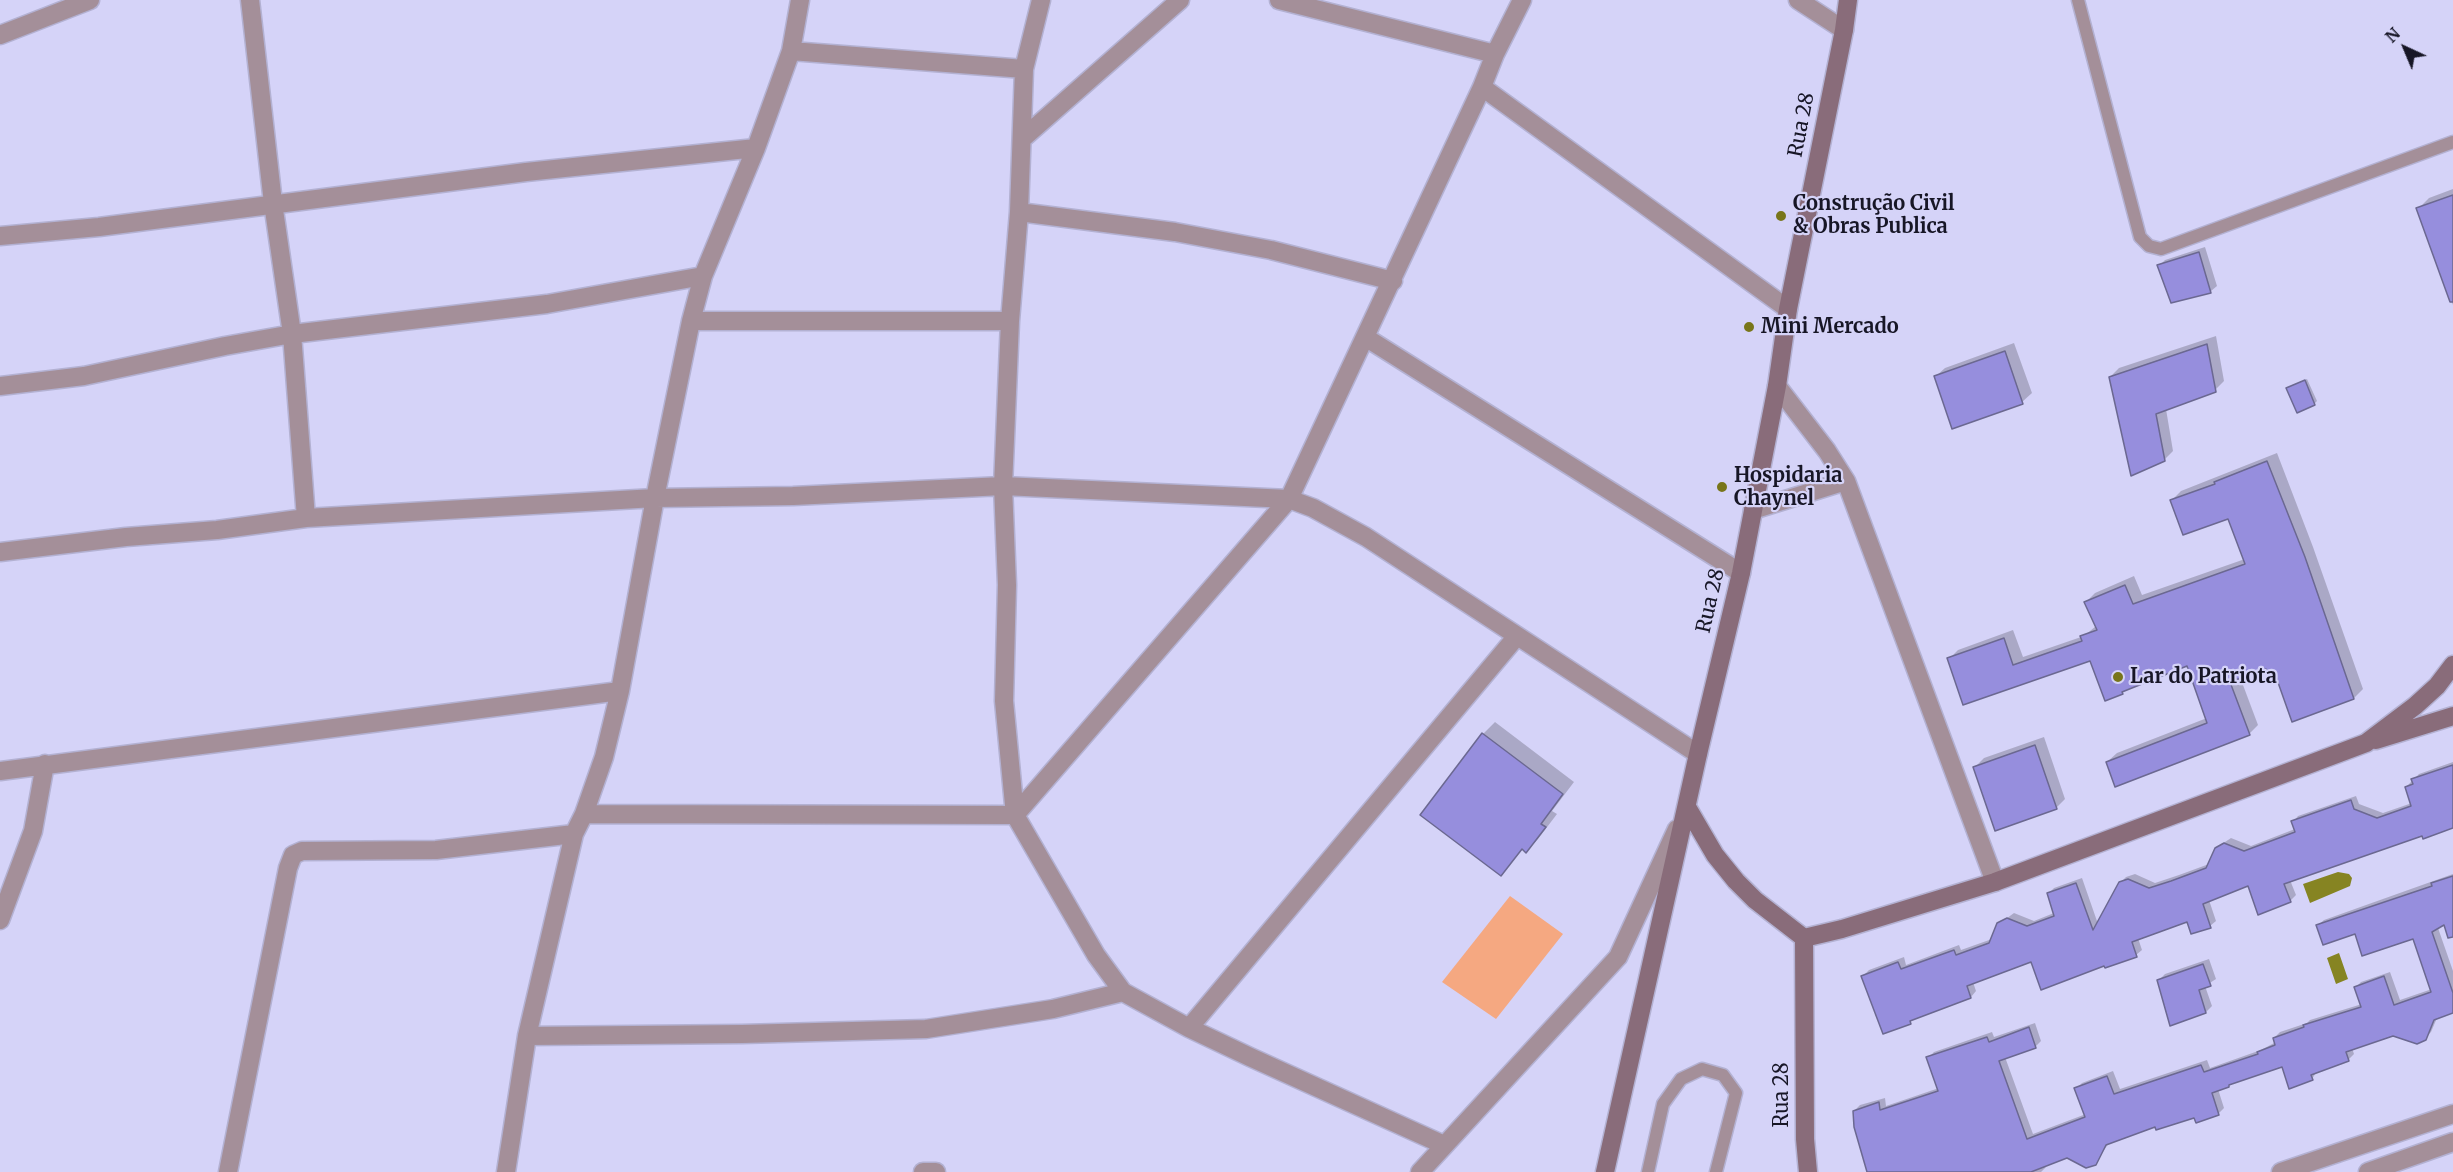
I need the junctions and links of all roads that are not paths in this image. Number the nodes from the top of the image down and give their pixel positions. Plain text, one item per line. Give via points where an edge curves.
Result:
1 (90, 0) edge
2 (250, 0) edge
3 (800, 0) edge
4 (1041, 0) edge
5 (1180, 0) edge
6 (1279, 0) edge
7 (1522, 0) edge
8 (1798, 0) edge
9 (1848, 0) edge
10 (2078, 0) edge
11 (1844, 30) junction
12 (0, 35) edge
13 (791, 51) junction
14 (1495, 54) junction
15 (1024, 69) junction
16 (1482, 87) junction
17 (1022, 139) junction
18 (2453, 142) edge
19 (756, 148) junction
20 (273, 203) junction
21 (1019, 212) junction
22 (0, 236) edge
23 (703, 276) junction
24 (1392, 281) junction
25 (1788, 309) junction
26 (691, 321) junction
27 (1010, 321) junction
28 (292, 334) junction
29 (1365, 338) junction
30 (0, 386) edge
31 (1777, 386) junction
32 (1846, 482) junction
33 (1003, 486) junction
34 (655, 498) junction
35 (1289, 499) junction
36 (1753, 510) junction
37 (306, 518) junction
38 (0, 552) edge
39 (1741, 573) junction
40 (1517, 636) junction
41 (2453, 665) edge
42 (620, 691) junction
43 (2453, 716) edge
44 (2366, 743) junction
45 (1698, 754) junction
46 (45, 764) junction
47 (0, 771) edge
48 (1687, 807) junction
49 (584, 814) junction
50 (1015, 815) junction
51 (574, 834) junction
52 (1995, 882) junction
53 (0, 920) edge
54 (1804, 938) junction
55 (1123, 992) junction
56 (1189, 1028) junction
57 (527, 1036) junction
58 (2453, 1114) edge
59 (2453, 1142) edge
60 (1444, 1144) junction
61 (228, 1172) edge
62 (506, 1172) edge
63 (923, 1172) edge
64 (936, 1172) edge
65 (1420, 1172) edge
66 (1605, 1172) edge
67 (1648, 1172) edge
68 (1716, 1172) edge
69 (1808, 1172) edge
70 (2281, 1172) edge
71 (2368, 1172) edge

1 - 12 street
2 - 20 street
3 - 13 street
4 - 15 street
5 - 17 street
6 - 14 street
7 - 14 street
8 - 11 street
9 - 11 street, Rua 28
10 - 18 lane via 2140,237 2149,246 2161,249
11 - 25 street, Rua 28
13 - 15 street
13 - 19 street
14 - 16 street
15 - 17 street
16 - 24 street
16 - 25 street
17 - 21 street
19 - 20 street
19 - 23 street
20 - 22 street
20 - 28 street
21 - 24 street via 1175,232 1271,250
21 - 27 street
23 - 26 street
23 - 28 street via 547,304
24 - 29 street
25 - 31 street, Rua 28
26 - 27 street
26 - 34 street
27 - 33 street
28 - 30 street via 84,376
28 - 37 street
29 - 35 street
29 - 39 street
31 - 32 street
31 - 36 street, Rua 28
32 - 36 street
32 - 52 street
33 - 34 street
33 - 35 street
33 - 50 street via 1007,585 1004,701
34 - 37 street
34 - 42 street
35 - 40 street via 1366,537
35 - 50 street
36 - 39 street, Rua 28
37 - 38 street
39 - 45 street, Rua 28
40 - 45 street
40 - 56 street
41 - 44 street via 2438,686
42 - 46 street
42 - 49 street via 604,757
43 - 44 street
44 - 52 street
45 - 48 street, Rua 28
46 - 47 street
46 - 53 street via 33,831
48 - 54 street via 1696,827 1736,881
48 - 60 street via 1618,957
48 - 66 street, Rua 28
49 - 50 street
49 - 51 street
50 - 55 street via 1090,945
51 - 57 street
51 - 61 street via 436,849 302,851 293,855
52 - 54 street
54 - 69 street, Rua 28
55 - 56 street
55 - 57 street via 1053,1009 926,1029
56 - 60 street
57 - 62 street
58 - 70 street
59 - 71 street
60 - 65 street
63 - 64 street
67 - 68 lane via 1663,1104 1681,1079 1702,1069 1723,1076 1736,1093

